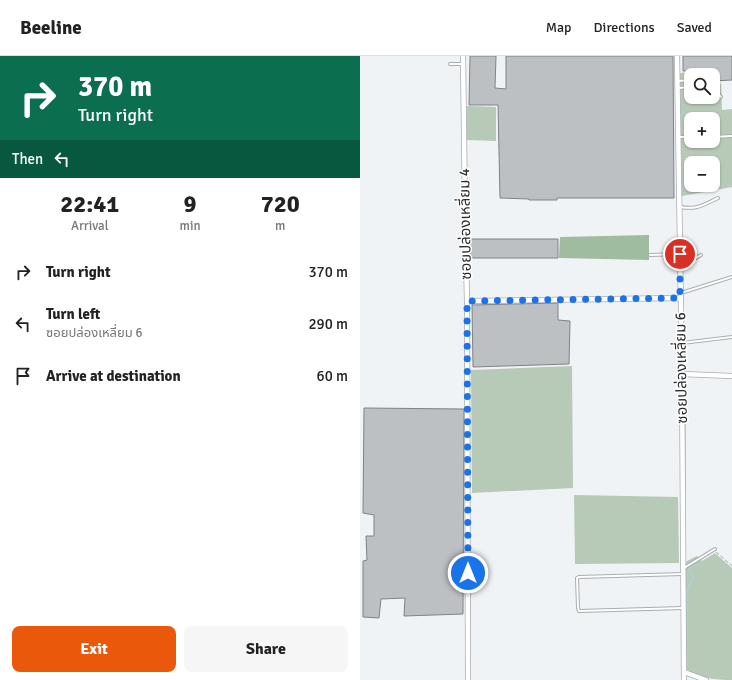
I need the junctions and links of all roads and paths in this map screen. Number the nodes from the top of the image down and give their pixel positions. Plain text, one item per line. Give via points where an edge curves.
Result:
1 (463, 56) edge
2 (677, 56) edge
3 (450, 64) dead end
4 (464, 64) junction
5 (678, 81) junction
6 (684, 81) edge
7 (678, 88) junction
8 (684, 88) edge
9 (720, 136) edge
10 (732, 136) edge
11 (678, 137) junction
12 (684, 137) edge
13 (718, 198) dead end
14 (679, 206) junction
15 (680, 254) junction
16 (650, 255) dead end
17 (701, 255) dead end
18 (680, 264) junction
19 (732, 277) edge
20 (680, 296) junction
21 (467, 301) junction
22 (732, 337) edge
23 (681, 343) junction
24 (682, 374) junction
25 (732, 376) edge
26 (714, 550) joint
27 (732, 566) edge
28 (683, 571) junction
29 (683, 608) junction
30 (684, 672) junction
31 (468, 680) edge
32 (684, 680) edge
33 (706, 680) edge

1 - 4 street, ซอยปล่องเหลี่ยม 4
2 - 5 street, ซอยปล่องเหลี่ยม 6
3 - 4 lane
4 - 21 street, ซอยปล่องเหลี่ยม 4
5 - 6 lane
5 - 7 street, ซอยปล่องเหลี่ยม 6
7 - 8 lane
7 - 11 street, ซอยปล่องเหลี่ยม 6
9 - 10 lane
11 - 12 lane
11 - 14 street, ซอยปล่องเหลี่ยม 6
13 - 14 lane via 699,208
14 - 15 street, ซอยปล่องเหลี่ยม 6
15 - 16 lane
15 - 18 street, ซอยปล่องเหลี่ยม 6
17 - 18 lane
18 - 20 street, ซอยปล่องเหลี่ยม 6
19 - 20 lane
20 - 21 street
20 - 23 street, ซอยปล่องเหลี่ยม 6
21 - 31 street, ซอยปล่องเหลี่ยม 4
22 - 23 lane
23 - 24 street, ซอยปล่องเหลี่ยม 6
24 - 25 street
24 - 28 street, ซอยปล่องเหลี่ยม 6
26 - 27 path
26 - 28 lane
28 - 29 street, ซอยปล่องเหลี่ยม 6
28 - 29 lane via 577,578 579,611
29 - 30 street, ซอยปล่องเหลี่ยม 6
30 - 32 street, ซอยปล่องเหลี่ยม 6
30 - 33 street

